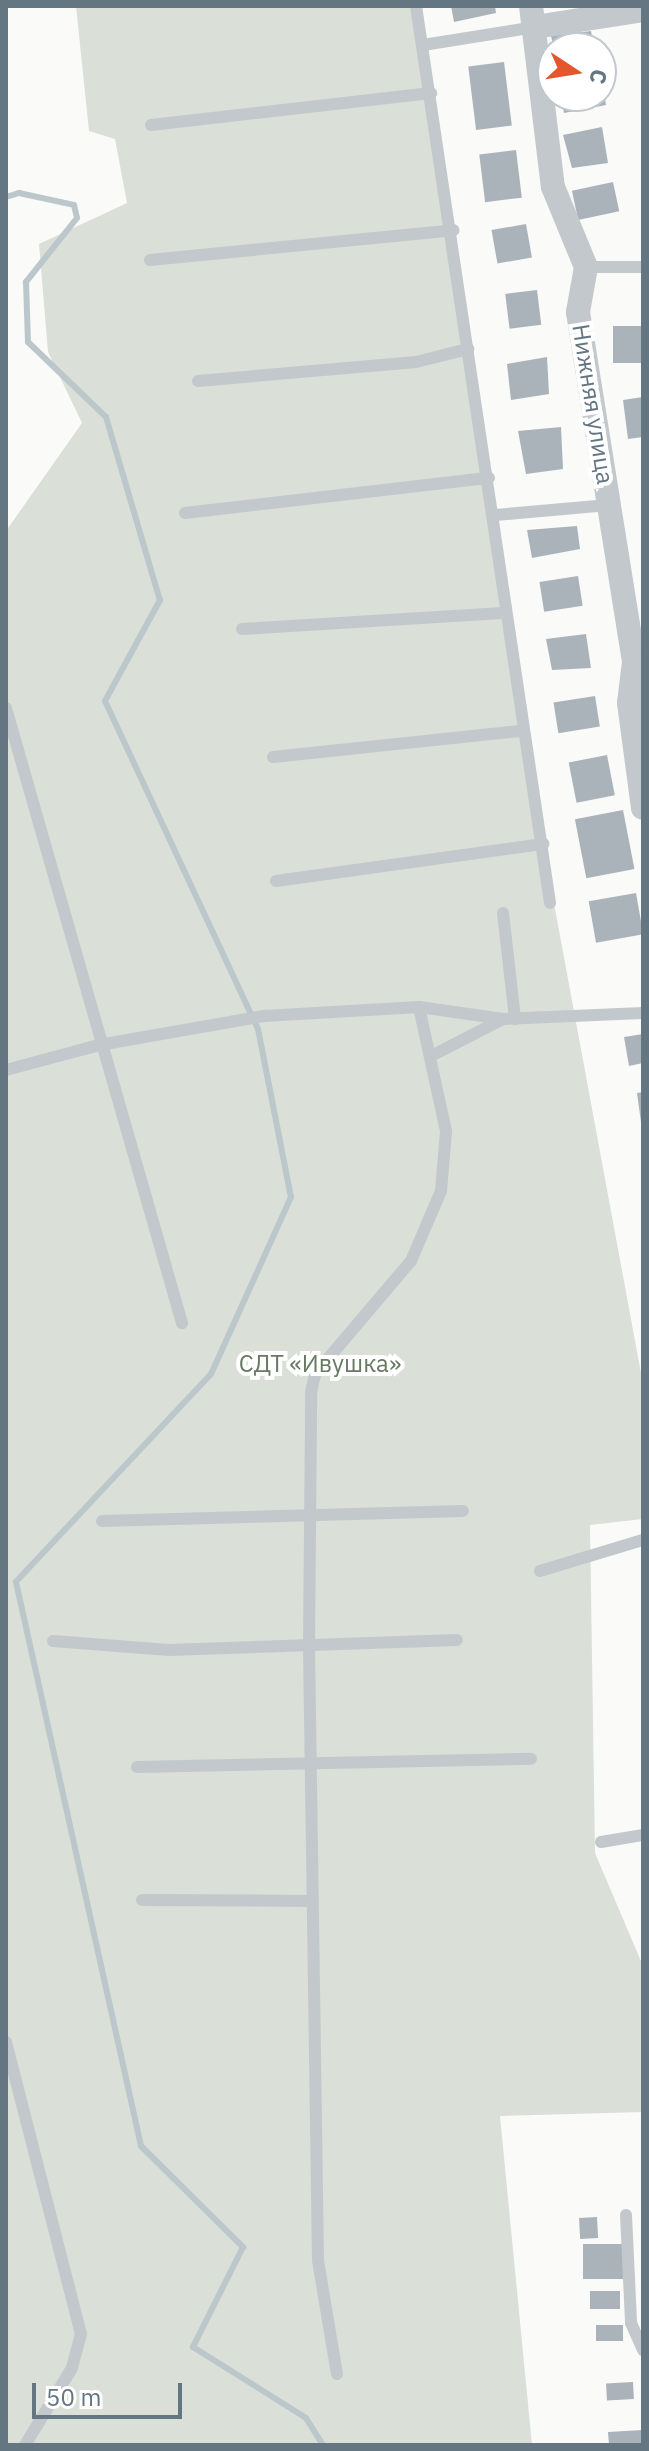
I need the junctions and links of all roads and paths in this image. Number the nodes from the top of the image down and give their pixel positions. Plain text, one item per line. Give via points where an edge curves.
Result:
1 (416, 6) edge
2 (643, 10) edge
3 (533, 16) edge
4 (423, 45) junction
5 (431, 93) junction
6 (151, 125) dead end
7 (454, 230) junction
8 (150, 260) dead end
9 (586, 267) junction
10 (643, 267) edge
11 (468, 349) junction
12 (198, 381) dead end
13 (489, 478) junction
14 (609, 505) junction
15 (185, 513) dead end
16 (495, 515) junction
17 (503, 613) junction
18 (242, 629) dead end
19 (638, 663) edge
20 (6, 708) edge
21 (520, 731) junction
22 (273, 757) dead end
23 (643, 808) edge
24 (543, 844) junction
25 (276, 881) dead end
26 (550, 903) dead end
27 (503, 913) dead end
28 (419, 1007) junction
29 (643, 1013) edge
30 (509, 1019) junction
31 (99, 1045) junction
32 (433, 1055) junction
33 (6, 1070) edge
34 (182, 1323) dead end
35 (463, 1511) dead end
36 (311, 1513) junction
37 (102, 1521) dead end
38 (643, 1540) edge
39 (540, 1571) dead end
40 (457, 1640) dead end
41 (53, 1641) dead end
42 (309, 1646) junction
43 (531, 1759) dead end
44 (310, 1761) junction
45 (137, 1767) dead end
46 (643, 1835) edge
47 (601, 1842) dead end
48 (142, 1900) dead end
49 (313, 1901) junction
50 (6, 2042) edge
51 (626, 2215) dead end
52 (643, 2350) edge
53 (337, 2374) dead end
54 (25, 2445) edge

1 - 4 lane
2 - 3 street
3 - 4 lane
3 - 9 street via 550,171
4 - 5 lane
5 - 6 lane
5 - 7 lane
7 - 8 lane
7 - 11 lane
9 - 10 lane
9 - 14 street, Нижняя улица via 578,312
11 - 12 lane via 416,362
11 - 13 lane
13 - 15 lane
13 - 16 lane
14 - 16 lane
14 - 19 street, Нижняя улица
16 - 17 lane
17 - 18 lane
17 - 21 lane
19 - 23 street, Нижняя улица via 629,703
20 - 31 lane
21 - 22 lane
21 - 24 lane
24 - 25 lane
24 - 26 lane
27 - 30 lane
28 - 30 lane
28 - 31 lane via 264,1016
28 - 32 lane
29 - 30 lane
30 - 32 lane
31 - 33 lane
31 - 34 lane
32 - 36 lane via 446,1131 441,1191 411,1261 315,1374
35 - 36 lane
36 - 37 lane
36 - 42 lane
38 - 39 lane
40 - 42 lane
41 - 42 lane via 169,1650
42 - 44 lane
43 - 44 lane
44 - 45 lane
44 - 49 lane
46 - 47 lane
48 - 49 lane
49 - 53 lane via 318,2260
50 - 54 lane via 81,2334 72,2368
51 - 52 lane via 631,2323

